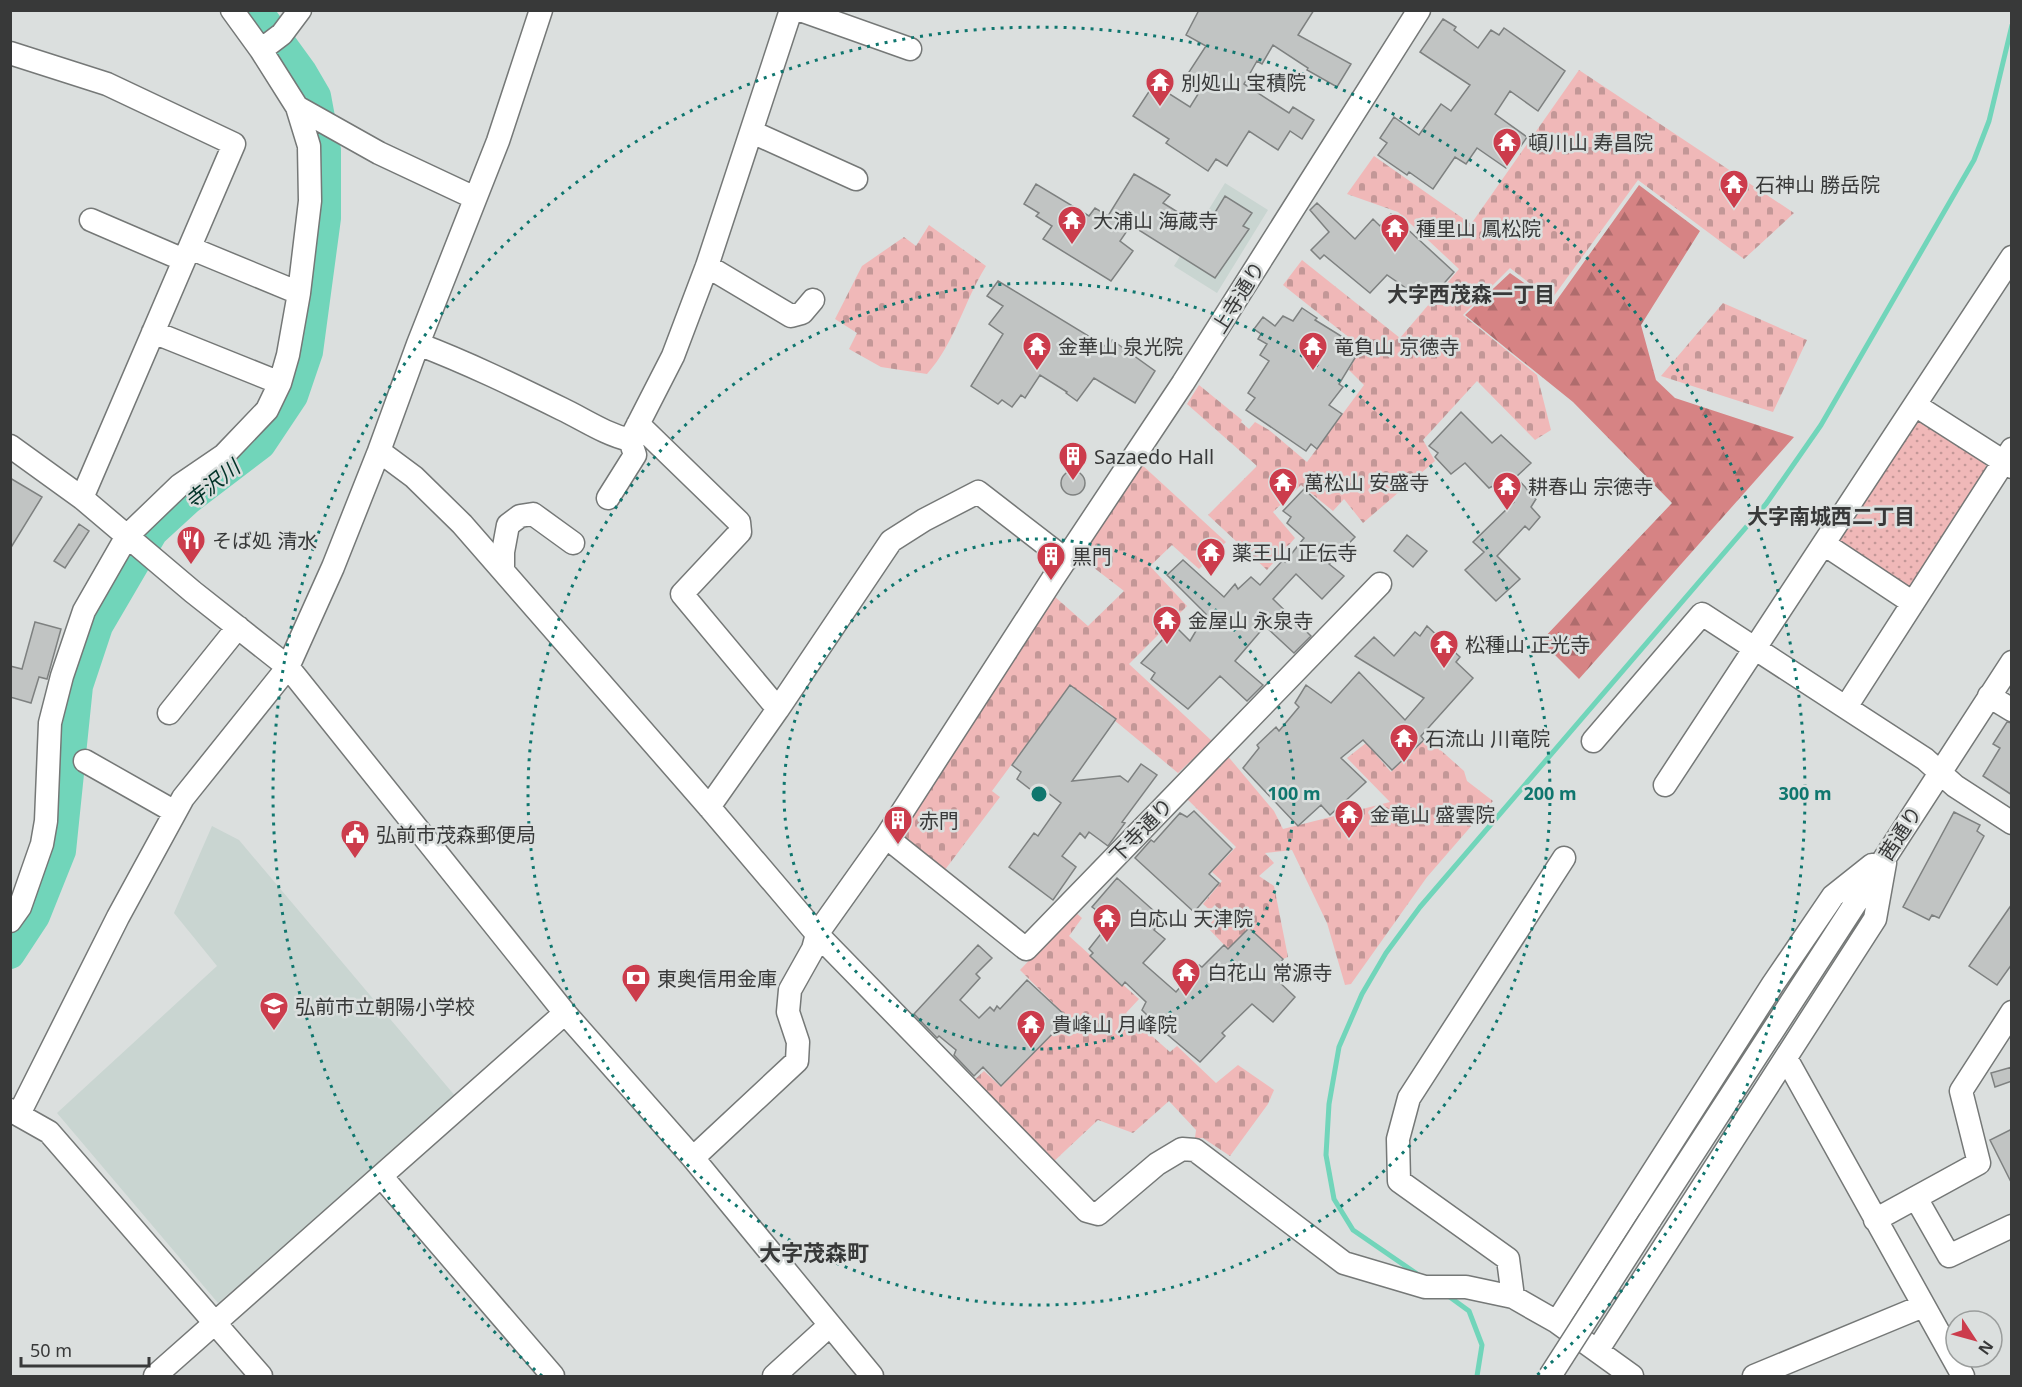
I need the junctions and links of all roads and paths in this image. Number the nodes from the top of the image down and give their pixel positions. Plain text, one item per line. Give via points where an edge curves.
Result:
1 (232, 10) edge
2 (300, 10) edge
3 (541, 10) edge
4 (790, 10) edge
5 (800, 10) edge
6 (1419, 10) edge
7 (910, 49) dead end
8 (261, 50) junction
9 (10, 53) edge
10 (297, 107) junction
11 (752, 132) junction
12 (856, 179) dead end
13 (475, 198) junction
14 (91, 220) dead end
15 (187, 254) junction
16 (2012, 257) edge
17 (707, 266) junction
18 (298, 293) junction
19 (813, 300) dead end
20 (153, 332) junction
21 (418, 344) junction
22 (280, 383) junction
23 (1915, 405) junction
24 (634, 432) junction
25 (10, 446) edge
26 (379, 451) junction
27 (2009, 459) edge
28 (82, 498) junction
29 (608, 498) dead end
30 (130, 539) junction
31 (573, 543) dead end
32 (1824, 544) junction
33 (1066, 560) junction
34 (504, 571) junction
35 (1380, 584) dead end
36 (1913, 603) junction
37 (238, 627) junction
38 (1756, 649) junction
39 (2012, 662) edge
40 (288, 667) junction
41 (1989, 696) junction
42 (1846, 706) junction
43 (778, 709) junction
44 (2012, 710) edge
45 (168, 713) dead end
46 (1593, 741) dead end
47 (86, 761) dead end
48 (1940, 772) junction
49 (1665, 785) dead end
50 (709, 807) junction
51 (176, 812) junction
52 (2012, 823) edge
53 (886, 837) junction
54 (1887, 853) junction
55 (1564, 858) dead end
56 (10, 921) edge
57 (817, 934) junction
58 (2012, 1012) edge
59 (565, 1013) junction
60 (1786, 1058) junction
61 (15, 1112) edge
62 (693, 1158) junction
63 (381, 1176) junction
64 (1916, 1198) junction
65 (1875, 1220) junction
66 (2012, 1226) edge
67 (1513, 1297) junction
68 (1923, 1306) junction
69 (1557, 1322) junction
70 (216, 1323) junction
71 (830, 1325) junction
72 (1598, 1351) junction
73 (155, 1377) edge
74 (261, 1377) edge
75 (553, 1377) edge
76 (774, 1377) edge
77 (872, 1377) edge
78 (1550, 1377) edge
79 (1632, 1377) edge
80 (1754, 1377) edge
81 (1963, 1377) edge

1 - 8 street
2 - 8 street via 282,34
3 - 13 street
4 - 11 street
5 - 7 street
6 - 33 street, 上寺通り
8 - 10 street
9 - 15 street via 107,84 234,144
10 - 13 street via 379,153
10 - 18 street via 309,146 310,190
11 - 12 street
11 - 17 street
13 - 21 street
14 - 15 street
15 - 18 street
15 - 20 street
16 - 23 street
17 - 19 street via 792,316 802,313
17 - 24 street via 673,356
18 - 22 street
20 - 22 street
20 - 28 street
21 - 24 street via 472,366 613,436
21 - 26 street
22 - 30 street via 267,410 224,455 180,485
23 - 27 street
23 - 32 street
24 - 29 street via 636,455
24 - 43 street via 739,522 740,532 682,594
25 - 28 street
26 - 34 street via 414,477
26 - 40 street
27 - 36 street
28 - 30 street
30 - 37 street
30 - 56 street via 84,611 63,676 50,723 42,844 20,907
31 - 34 street via 533,514 520,516 508,525
32 - 36 street
32 - 38 street
33 - 43 street via 978,492 891,541
33 - 53 street, 上寺通り
34 - 50 street
35 - 53 street, 下寺通り via 1026,949
36 - 42 street
37 - 40 street
37 - 45 street
38 - 42 street
38 - 46 street via 1702,614
38 - 49 street
39 - 41 street, 茜通り
40 - 51 street via 183,798
40 - 59 street
41 - 44 street
41 - 48 street, 茜通り
42 - 48 street
43 - 50 street
47 - 51 street
48 - 52 street
48 - 54 street, 茜通り
50 - 57 street
51 - 61 street
53 - 57 street, 上寺通り
54 - 60 street via 1875,919
54 - 69 street via 1833,896
54 - 78 street, 茜通り, bridge
55 - 67 street via 1409,1098 1398,1139 1399,1181 1508,1259
57 - 62 street, 上寺通り via 790,990 788,1012 798,1042 797,1061
57 - 67 street via 1087,1211 1098,1214 1157,1164 1182,1149 1195,1150 1344,1263 1425,1287 1466,1287
58 - 64 street via 1961,1091 1979,1163
59 - 62 street
59 - 63 street
60 - 65 street
60 - 72 street
61 - 70 street via 49,1132
62 - 71 street
63 - 70 street
63 - 75 street
64 - 65 street
64 - 66 street via 1949,1256
65 - 68 street
67 - 69 street
68 - 80 street
68 - 81 street
69 - 72 street
70 - 73 street
70 - 74 street
71 - 76 street
71 - 77 street
72 - 79 street

